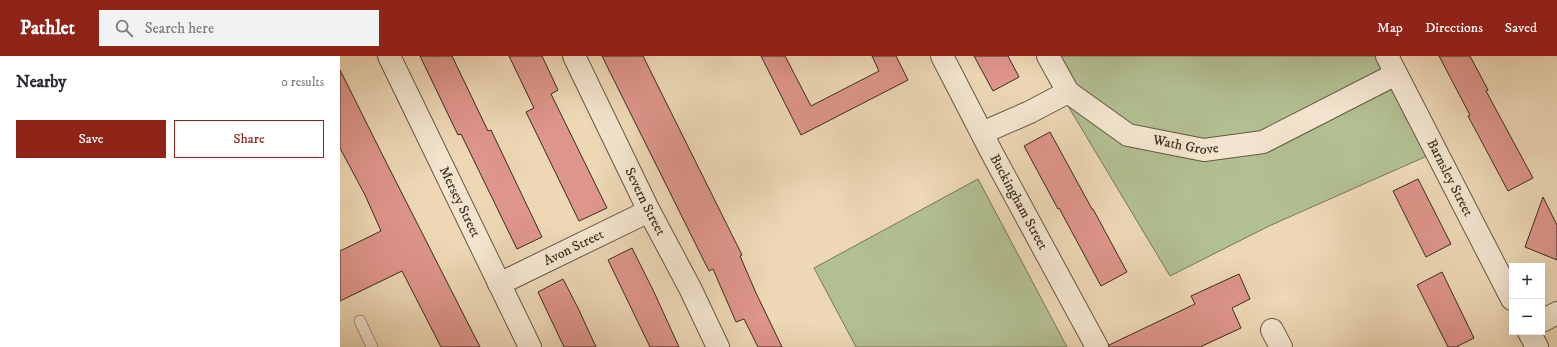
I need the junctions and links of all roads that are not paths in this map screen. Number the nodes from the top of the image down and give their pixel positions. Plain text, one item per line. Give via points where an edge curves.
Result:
1 (389, 56) edge
2 (574, 56) edge
3 (942, 56) edge
4 (1048, 56) edge
5 (1392, 65) edge
6 (1068, 92) junction
7 (982, 133) junction
8 (649, 211) junction
9 (499, 284) junction
10 (1509, 293) edge
11 (1557, 313) edge
12 (1545, 319) edge
13 (360, 321) dead end
14 (1531, 335) edge
15 (372, 347) edge
16 (530, 347) edge
17 (718, 347) edge
18 (1097, 347) edge
19 (1537, 347) edge

1 - 9 street, Mersey Street
2 - 8 street, Severn Street
3 - 7 street, Buckingham Street
4 - 6 street
5 - 6 street, Wath Grove via 1263,142 1204,150 1128,135
5 - 10 street, Barnsley Street
6 - 7 street
7 - 18 street, Buckingham Street
8 - 9 street, Avon Street
8 - 17 street, Severn Street
9 - 16 street, Mersey Street
11 - 12 street
13 - 15 lane
14 - 19 street

